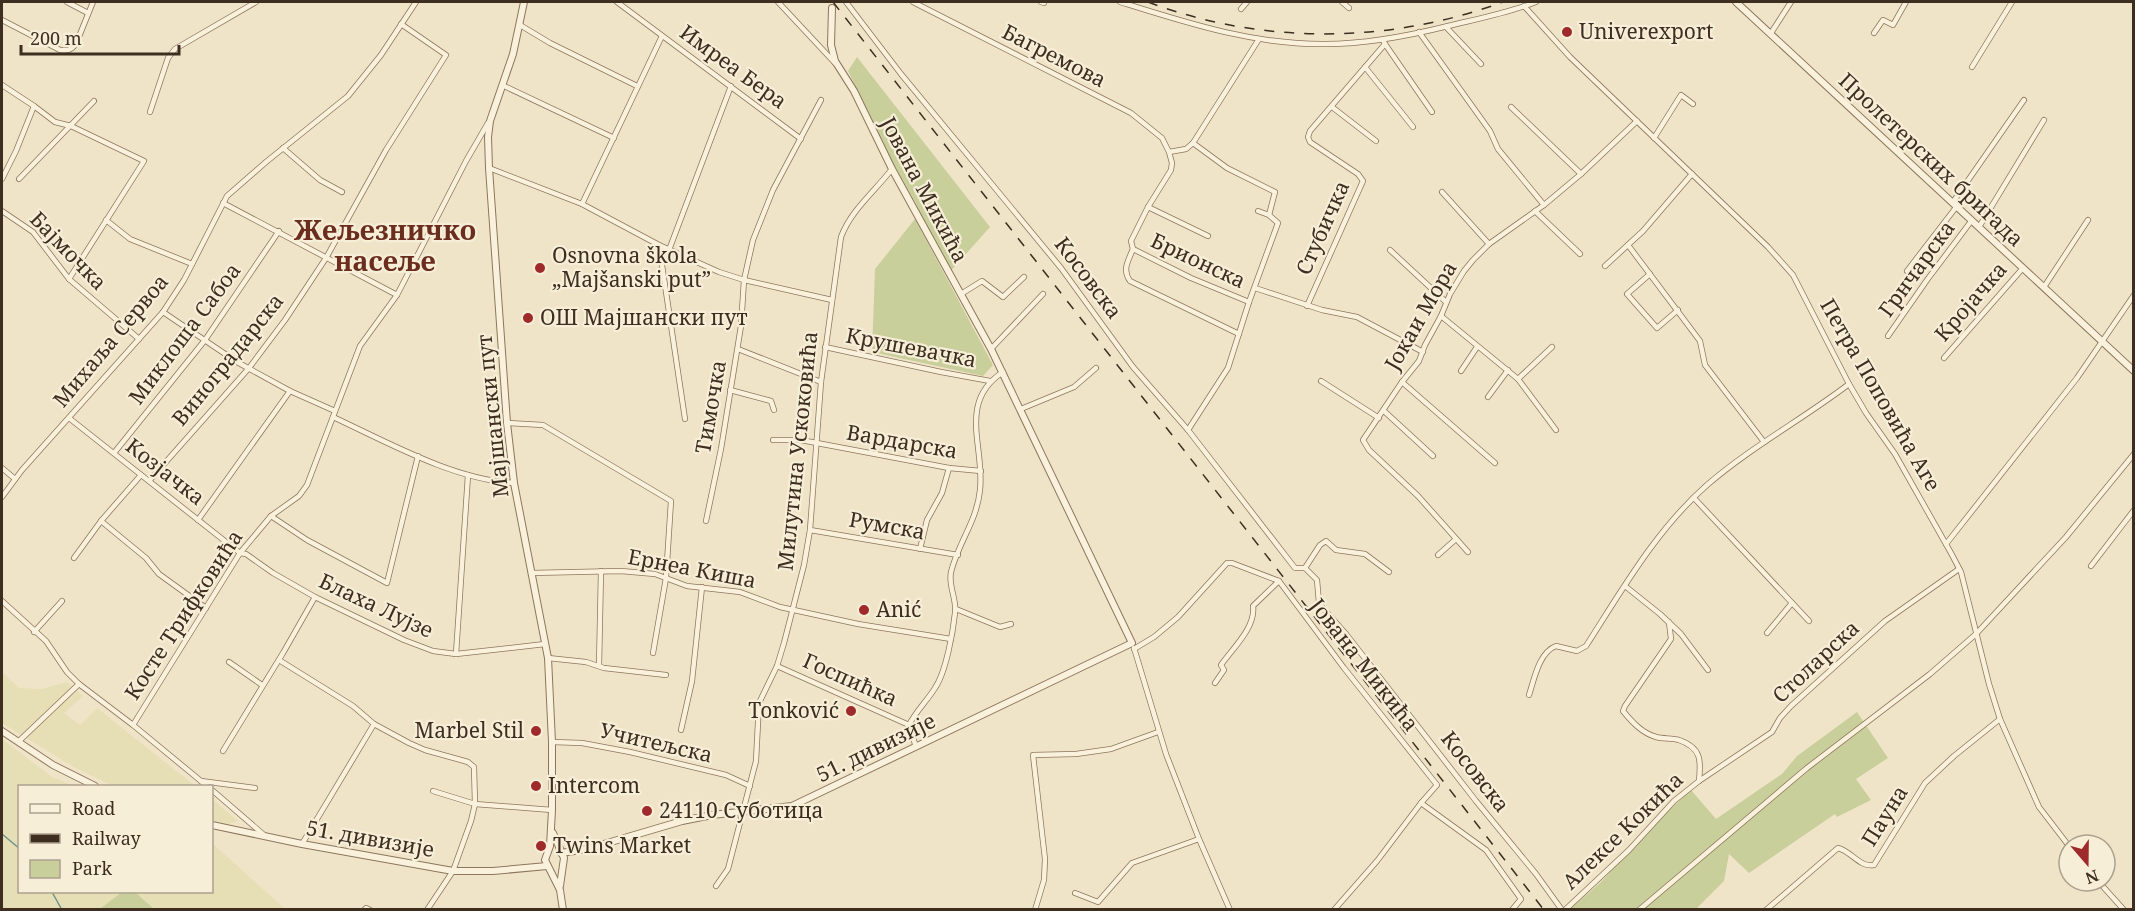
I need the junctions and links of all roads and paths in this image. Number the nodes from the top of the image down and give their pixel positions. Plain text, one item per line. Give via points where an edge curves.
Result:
1 (67, 2) edge
2 (93, 2) edge
3 (256, 2) edge
4 (416, 2) edge
5 (524, 2) edge
6 (617, 2) edge
7 (778, 2) edge
8 (846, 2) edge
9 (913, 2) edge
10 (1120, 2) edge
11 (1247, 2) edge
12 (1342, 2) edge
13 (1536, 2) edge
14 (1736, 2) edge
15 (1791, 2) edge
16 (1905, 2) edge
17 (2012, 2) edge
18 (1524, 6) junction
19 (832, 8) dead end
20 (1348, 8) dead end
21 (1241, 9) dead end
22 (88, 13) junction
23 (2, 20) edge
24 (401, 24) junction
25 (520, 25) junction
26 (1446, 27) junction
27 (1419, 32) junction
28 (1771, 33) junction
29 (1874, 33) dead end
30 (662, 36) junction
31 (1259, 39) junction
32 (1384, 42) junction
33 (831, 45) junction
34 (822, 51) junction
35 (1481, 64) dead end
36 (839, 66) junction
37 (1365, 67) junction
38 (1972, 67) dead end
39 (502, 84) junction
40 (2, 85) edge
41 (637, 86) junction
42 (731, 86) junction
43 (2024, 99) dead end
44 (821, 100) dead end
45 (94, 101) dead end
46 (1693, 104) dead end
47 (34, 106) junction
48 (1332, 107) junction
49 (1511, 107) dead end
50 (150, 112) dead end
51 (1432, 112) dead end
52 (2044, 120) dead end
53 (489, 121) junction
54 (1637, 121) junction
55 (71, 126) junction
56 (1413, 127) dead end
57 (614, 138) junction
58 (1654, 138) junction
59 (801, 139) junction
60 (1376, 141) dead end
61 (1193, 143) junction
62 (283, 148) junction
63 (1169, 152) junction
64 (489, 168) junction
65 (892, 169) junction
66 (1581, 174) junction
67 (1692, 174) junction
68 (2, 179) edge
69 (19, 179) dead end
70 (342, 192) dead end
71 (1442, 192) dead end
72 (223, 203) junction
73 (582, 204) junction
74 (1955, 204) junction
75 (1544, 205) junction
76 (1148, 207) junction
77 (2, 211) edge
78 (1258, 211) dead end
79 (1535, 211) junction
80 (1269, 215) junction
81 (106, 220) junction
82 (1972, 220) junction
83 (2088, 220) dead end
84 (1979, 227) junction
85 (279, 231) junction
86 (1208, 236) dead end
87 (1489, 244) junction
88 (659, 245) junction
89 (1628, 245) junction
90 (1133, 249) junction
91 (669, 250) junction
92 (1390, 250) dead end
93 (1580, 254) dead end
94 (326, 258) junction
95 (192, 264) junction
96 (1605, 266) dead end
97 (2024, 267) junction
98 (1907, 271) dead end
99 (1650, 274) junction
100 (1024, 277) dead end
101 (69, 279) junction
102 (744, 280) junction
103 (2044, 287) junction
104 (1255, 288) junction
105 (961, 294) junction
106 (1043, 294) dead end
107 (397, 295) junction
108 (2133, 295) edge
109 (832, 300) junction
110 (1249, 302) junction
111 (1446, 302) junction
112 (1307, 306) junction
113 (1678, 310) junction
114 (162, 312) junction
115 (1441, 316) junction
116 (1239, 334) junction
117 (1888, 336) dead end
118 (139, 339) junction
119 (206, 340) junction
120 (2103, 342) junction
121 (1552, 346) dead end
122 (825, 347) junction
123 (1477, 347) junction
124 (738, 349) junction
125 (991, 349) junction
126 (1422, 352) junction
127 (1944, 358) dead end
128 (249, 368) junction
129 (1096, 368) dead end
130 (1461, 370) dead end
131 (1508, 370) junction
132 (2133, 370) edge
133 (1003, 372) junction
134 (1518, 379) junction
135 (990, 381) junction
136 (1321, 381) dead end
137 (821, 382) junction
138 (1402, 382) junction
139 (1849, 384) junction
140 (730, 390) junction
141 (290, 391) junction
142 (1488, 397) dead end
143 (1021, 409) junction
144 (774, 410) dead end
145 (1384, 411) junction
146 (334, 414) junction
147 (69, 418) junction
148 (1379, 418) junction
149 (685, 419) dead end
150 (507, 423) junction
151 (1188, 430) junction
152 (1556, 430) dead end
153 (773, 440) dead end
154 (1764, 442) junction
155 (817, 443) junction
156 (114, 453) junction
157 (2133, 454) edge
158 (418, 456) junction
159 (1433, 456) dead end
160 (1495, 463) dead end
161 (2, 468) edge
162 (949, 468) junction
163 (981, 471) junction
164 (141, 475) junction
165 (468, 475) junction
166 (15, 479) junction
167 (149, 482) junction
168 (514, 483) junction
169 (2, 497) edge
170 (1694, 498) junction
171 (2133, 510) edge
172 (271, 516) junction
173 (198, 520) junction
174 (101, 521) junction
175 (706, 521) dead end
176 (810, 530) junction
177 (1456, 539) junction
178 (1946, 544) junction
179 (920, 549) junction
180 (1468, 552) dead end
181 (240, 553) junction
182 (958, 555) junction
183 (1438, 555) dead end
184 (74, 558) dead end
185 (2091, 567) dead end
186 (1305, 568) junction
187 (1959, 568) junction
188 (601, 571) junction
189 (1389, 572) dead end
190 (531, 573) junction
191 (666, 578) junction
192 (1279, 581) junction
193 (1625, 586) junction
194 (702, 587) junction
195 (315, 597) junction
196 (62, 601) dead end
197 (2, 602) edge
198 (1792, 603) junction
199 (206, 608) junction
200 (956, 609) junction
201 (794, 610) junction
202 (1809, 621) dead end
203 (1669, 622) junction
204 (1011, 624) dead end
205 (34, 632) junction
206 (1767, 633) dead end
207 (1976, 634) junction
208 (951, 639) junction
209 (545, 644) junction
210 (1133, 646) junction
211 (653, 653) dead end
212 (456, 654) junction
213 (548, 658) junction
214 (279, 660) junction
215 (229, 662) dead end
216 (599, 666) junction
217 (777, 666) junction
218 (1708, 670) dead end
219 (666, 675) dead end
220 (1215, 683) dead end
221 (79, 684) junction
222 (262, 685) junction
223 (1529, 695) dead end
224 (2000, 719) junction
225 (374, 724) junction
226 (133, 725) junction
227 (909, 725) junction
228 (2, 730) edge
229 (681, 730) dead end
230 (1158, 732) junction
231 (18, 742) junction
232 (552, 742) junction
233 (916, 747) junction
234 (223, 751) dead end
235 (201, 781) junction
236 (1699, 781) junction
237 (93, 785) edge
238 (206, 785) edge
239 (750, 786) junction
240 (255, 788) dead end
241 (213, 791) edge
242 (433, 791) dead end
243 (1421, 803) junction
244 (475, 804) junction
245 (552, 810) junction
246 (742, 810) junction
247 (213, 825) edge
248 (552, 830) junction
249 (2059, 833) edge
250 (266, 837) junction
251 (1199, 839) junction
252 (302, 844) junction
253 (587, 849) junction
254 (548, 853) junction
255 (561, 853) junction
256 (562, 865) junction
257 (548, 866) junction
258 (524, 868) junction
259 (453, 871) junction
260 (716, 886) dead end
261 (560, 890) junction
262 (1075, 893) dead end
263 (2108, 893) edge
264 (2121, 908) edge
265 (364, 909) edge
266 (370, 909) edge
267 (427, 909) edge
268 (563, 909) edge
269 (1035, 909) edge
270 (1230, 909) edge
271 (1334, 909) edge
272 (1512, 909) edge
273 (1564, 909) edge
274 (1639, 909) edge
275 (1766, 909) edge

1 - 22 street
2 - 22 street
3 - 50 street via 175,49 168,58
4 - 24 street, Михаља Сервоа
5 - 25 street, Мајшански пут
6 - 30 street, Имреа Бера
7 - 34 street, Јована Микића
8 - 151 street, Косовска via 1061,268 1133,367
9 - 63 street, Багремова via 1131,113 1162,138
10 - 31 street via 1196,26
11 - 21 street
12 - 20 street
13 - 18 street
14 - 28 street, Пролетерских бригада
15 - 28 street
16 - 29 street via 1893,25 1883,20
17 - 38 street
18 - 26 street
18 - 54 street, Петра Поповића Аге
19 - 33 street
22 - 23 street via 76,44 66,51
24 - 62 street, Михаља Сервоа via 348,96
24 - 94 street, Виноградарска via 446,55
25 - 39 street, Мајшански пут
25 - 41 street
26 - 27 street
26 - 35 street
27 - 32 street
27 - 75 street via 1485,123 1498,149
28 - 74 street, Пролетерских бригада
30 - 41 street
30 - 42 street, Имреа Бера
31 - 32 street via 1324,45
31 - 61 street
32 - 37 street, Стубичка
32 - 51 street
33 - 34 street
33 - 36 street
34 - 36 street, Јована Микића
36 - 65 street, Јована Микића
37 - 48 street, Стубичка
37 - 56 street
39 - 53 street, Мајшански пут
39 - 57 street
40 - 47 street
41 - 57 street
42 - 59 street, Имреа Бера
42 - 91 street
43 - 74 street
44 - 59 street, Тимочка
45 - 55 street
46 - 58 street via 1681,95
47 - 55 street via 55,122
47 - 68 street
48 - 60 street
48 - 112 street, Стубичка via 1310,130 1310,142 1359,174 1363,181
49 - 66 street
52 - 84 street
53 - 64 street, Мајшански пут
53 - 107 street, Косте Трифковића
54 - 58 street, Петра Поповића Аге
54 - 66 street, Јокаи Мора
55 - 69 street
55 - 81 street via 144,161
57 - 73 street
58 - 67 street, Петра Поповића Аге
59 - 102 street, Тимочка via 760,218
61 - 63 street via 1186,149
61 - 80 street via 1227,168 1275,192
62 - 70 street via 320,180
62 - 72 street, Михаља Сервоа via 236,187
63 - 76 street via 1171,170
64 - 73 street
64 - 150 street, Мајшански пут
65 - 105 street, Јована Микића
65 - 109 street, Милутина Ускоковића via 846,224
66 - 75 street, Јокаи Мора
67 - 89 street
67 - 139 street, Петра Поповића Аге via 1793,275
71 - 87 street
72 - 85 street
72 - 95 street, Михаља Сервоа
73 - 88 street
74 - 82 street, Пролетерских бригада
74 - 98 street
75 - 79 street, Јокаи Мора
76 - 86 street
76 - 90 street via 1131,241
77 - 101 street, Бајмочка via 33,232
78 - 80 street
79 - 87 street, Јокаи Мора
79 - 93 street
80 - 104 street via 1278,223
81 - 95 street via 130,239
81 - 101 street
82 - 84 street, Пролетерских бригада
82 - 117 street, Грнчарска
83 - 103 street
84 - 97 street, Пролетерских бригада
85 - 94 street
85 - 119 street, Миклоша Сабоа
87 - 111 street, Јокаи Мора via 1464,271
88 - 91 street
88 - 149 street
89 - 96 street
89 - 99 street
90 - 110 street, Брионска
90 - 116 street via 1126,266 1130,281
91 - 102 street
92 - 111 street
94 - 107 street
94 - 128 street, Виноградарска
95 - 114 street, Михаља Сервоа
97 - 103 street, Пролетерских бригада
97 - 127 street, Кројачка
99 - 113 street
99 - 113 street via 1627,294 1657,328
100 - 105 street via 1003,297 982,281
101 - 118 street, Бајмочка
102 - 109 street
102 - 124 street, Тимочка
103 - 120 street, Пролетерских бригада
104 - 110 street
104 - 112 street, Брионска
105 - 125 street, Јована Микића
106 - 125 street
107 - 146 street, Косте Трифковића via 360,346
108 - 120 street
109 - 122 street, Милутина Ускоковића
110 - 116 street
111 - 115 street, Јокаи Мора
112 - 126 street, Брионска via 1357,316
113 - 154 street via 1700,341 1705,365
114 - 118 street, Михаља Сервоа
114 - 119 street
115 - 123 street
115 - 126 street, Јокаи Мора
116 - 151 street via 1228,369
118 - 147 street, Михаља Сервоа
119 - 128 street
119 - 156 street, Миклоша Сабоа
120 - 132 street, Пролетерских бригада
120 - 178 street
121 - 134 street
122 - 135 street, Крушевачка
122 - 137 street, Милутина Ускоковића
123 - 130 street
123 - 131 street
124 - 137 street
124 - 140 street, Тимочка
125 - 133 street, Јована Микића
126 - 138 street, Јокаи Мора
128 - 141 street
128 - 167 street, Виноградарска
129 - 143 street via 1074,387
131 - 134 street
131 - 142 street
133 - 135 street
133 - 143 street, Јована Микића
134 - 152 street
135 - 163 street via 975,417
136 - 148 street
137 - 155 street, Милутина Ускоковића
138 - 145 street, Јокаи Мора
138 - 160 street
139 - 154 street
139 - 178 street, Петра Поповића Аге via 1895,454
140 - 144 street via 771,401
140 - 175 street, Тимочка
141 - 146 street
141 - 173 street
143 - 210 street, Јована Микића
145 - 148 street, Јокаи Мора
145 - 159 street
146 - 158 street
146 - 172 street, Косте Трифковића via 307,485 299,496
147 - 156 street, Козјачка
147 - 166 street, Михаља Сервоа
148 - 177 street, Јокаи Мора via 1363,440 1365,444
150 - 168 street, Мајшански пут
150 - 191 street via 543,425 671,501
151 - 186 street, Косовска via 1295,568
153 - 155 street, Вардарска
154 - 170 street
155 - 162 street, Вардарска
155 - 176 street, Милутина Ускоковића
156 - 164 street, Козјачка
157 - 207 street via 2066,537
158 - 165 street
158 - 172 street via 387,583
161 - 166 street
162 - 163 street, Вардарска
162 - 179 street via 927,520
163 - 182 street via 975,515
164 - 167 street, Козјачка
164 - 174 street
165 - 168 street
165 - 212 street
166 - 169 street, Михаља Сервоа
167 - 173 street, Козјачка
168 - 190 street, Мајшански пут
170 - 193 street via 1655,541
170 - 198 street
171 - 185 street
172 - 181 street, Косте Трифковића
173 - 181 street, Козјачка
174 - 184 street
174 - 199 street via 146,558 159,574
176 - 179 street, Румска
176 - 201 street, Милутина Ускоковића
177 - 180 street, Јокаи Мора
177 - 183 street
178 - 187 street, Петра Поповића Аге
179 - 182 street, Румска
181 - 195 street, Блаха Лујзе
181 - 199 street, Косте Трифковића
182 - 200 street via 950,578
186 - 189 street via 1326,541 1336,550 1365,554
186 - 273 street, Косовска via 1317,580 1322,607
187 - 207 street, Петра Поповића Аге
187 - 236 street, Столарска via 1885,621 1791,706 1772,732
188 - 190 street, Ернеа Киша
188 - 191 street, Ернеа Киша via 639,572
188 - 216 street
190 - 209 street, Мајшански пут
191 - 194 street, Ернеа Киша
191 - 211 street
192 - 210 street via 1227,563 1178,617 1154,637
192 - 220 street via 1253,606 1251,623 1221,664 1224,670
192 - 243 street, Јована Микића via 1437,785
193 - 203 street
193 - 223 street via 1582,650 1556,646 1547,652
194 - 201 street, Ернеа Киша via 740,592
194 - 229 street via 692,681
195 - 212 street, Блаха Лујзе via 418,646
195 - 214 street
196 - 205 street
197 - 205 street
198 - 202 street
198 - 206 street
199 - 226 street, Косте Трифковића
200 - 204 street via 1000,627
200 - 208 street
201 - 208 street, Ернеа Киша
201 - 217 street, Милутина Ускоковића
203 - 218 street
203 - 236 street, Алексе Кокића via 1671,639 1623,711 1633,724 1656,737 1680,740 1696,750 1702,760
205 - 221 street via 46,641
207 - 224 street, Петра Поповића Аге
207 - 274 street via 1807,768
208 - 227 street via 936,686
209 - 212 street, Блаха Лујзе
209 - 213 street, Мајшански пут
210 - 230 street, Јована Микића
210 - 233 street, 51. дивизије
213 - 216 street
213 - 232 street, Мајшански пут
214 - 222 street
214 - 225 street via 353,706
215 - 222 street
216 - 219 street
217 - 227 street, Госпићка
217 - 239 street, Милутина Ускоковића via 759,703 756,761
221 - 226 street
221 - 231 street
222 - 234 street
224 - 249 street, Петра Поповића Аге via 2039,807
224 - 275 street, Пауна via 1925,783 1874,865 1864,864 1838,848
225 - 244 street via 425,750 472,764
225 - 252 street
226 - 235 street
227 - 233 street
228 - 231 street
230 - 251 street, Јована Микића
230 - 269 street via 1111,749 1033,755 1045,859 1044,880
231 - 237 street
232 - 239 street, Учитељска via 630,752 726,775
232 - 245 street, Мајшански пут
233 - 246 street, 51. дивизије via 792,806
235 - 238 street
235 - 240 street
236 - 273 street, Алексе Кокића
239 - 246 street, Милутина Ускоковића
241 - 250 street
242 - 244 street
243 - 271 street, Јована Микића
243 - 272 street via 1486,850 1521,899
244 - 245 street
244 - 259 street
245 - 248 street, Мајшански пут
246 - 253 street, 51. дивизије via 682,821
246 - 260 street, Милутина Ускоковића via 728,869
247 - 250 street, 51. дивизије
248 - 254 street, Мајшански пут
248 - 255 street, Мајшански пут
250 - 252 street, 51. дивизије
251 - 262 street via 1132,864 1098,902
251 - 270 street, Јована Микића
252 - 259 street, 51. дивизије
253 - 255 street, 51. дивизије
253 - 256 street, 51. дивизије
254 - 255 street
254 - 257 street
254 - 258 street, 51. дивизије
255 - 256 street
256 - 257 street via 554,869
256 - 261 street
257 - 258 street, 51. дивизије
257 - 261 street
258 - 259 street, 51. дивизије
259 - 267 street
261 - 268 street
263 - 264 street
265 - 266 street

